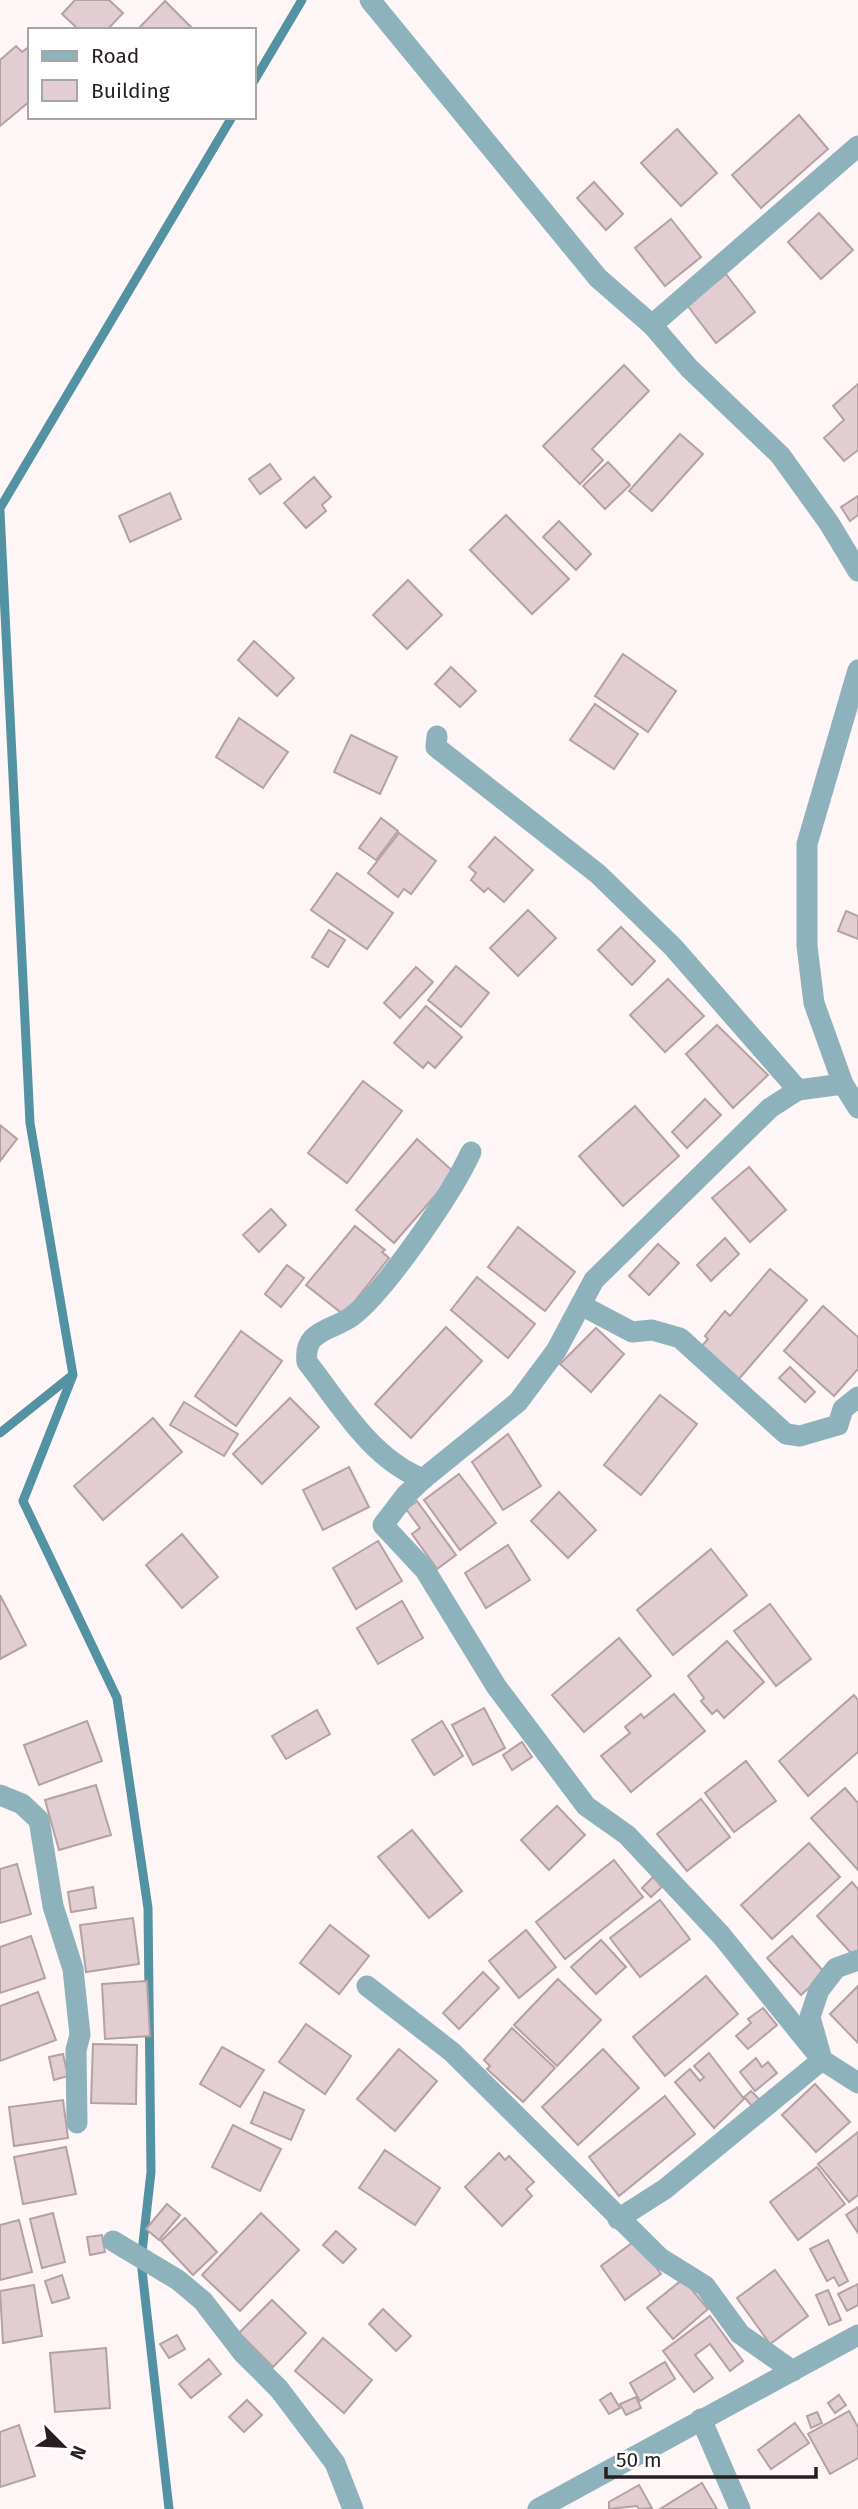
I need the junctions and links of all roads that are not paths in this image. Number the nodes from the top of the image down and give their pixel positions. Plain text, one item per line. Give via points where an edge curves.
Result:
1 (370, 0) edge
2 (858, 146) edge
3 (652, 325) junction
4 (858, 571) edge
5 (858, 670) edge
6 (437, 736) dead end
7 (843, 1084) junction
8 (798, 1090) junction
9 (858, 1108) edge
10 (471, 1152) dead end
11 (581, 1305) junction
12 (858, 1397) edge
13 (423, 1479) junction
14 (0, 1794) edge
15 (858, 1960) edge
16 (367, 1986) dead end
17 (822, 2060) junction
18 (858, 2083) edge
19 (77, 2123) dead end
20 (618, 2219) junction
21 (113, 2241) dead end
22 (858, 2335) edge
23 (793, 2371) junction
24 (701, 2419) junction
25 (353, 2509) edge
26 (538, 2509) edge
27 (740, 2509) edge

1 - 3 street via 598,278
2 - 3 street
3 - 4 street via 689,368 780,455
5 - 7 street via 807,844 807,946 814,1003
6 - 8 street via 436,747 578,858 635,910 716,994
7 - 8 street
7 - 9 street
8 - 11 street via 770,1108 594,1280
10 - 13 street via 454,1186 380,1287 350,1317 314,1337 305,1350 306,1362 383,1456
11 - 12 street via 632,1332 652,1330 680,1338 786,1434 800,1436 838,1425 843,1409
11 - 13 street via 556,1351 517,1402
13 - 17 street via 383,1525 425,1570 496,1686 586,1807 627,1835 721,1935
14 - 19 street via 22,1804 39,1820 53,1906 73,1969 80,2035
15 - 17 street via 836,1968 819,1990 810,2017
16 - 20 street via 452,2052
17 - 18 street
17 - 20 street via 665,2189
20 - 23 street via 660,2258 705,2286 740,2334
21 - 25 street via 178,2280 203,2301 335,2463
22 - 23 street
23 - 24 street
24 - 26 street
24 - 27 street

